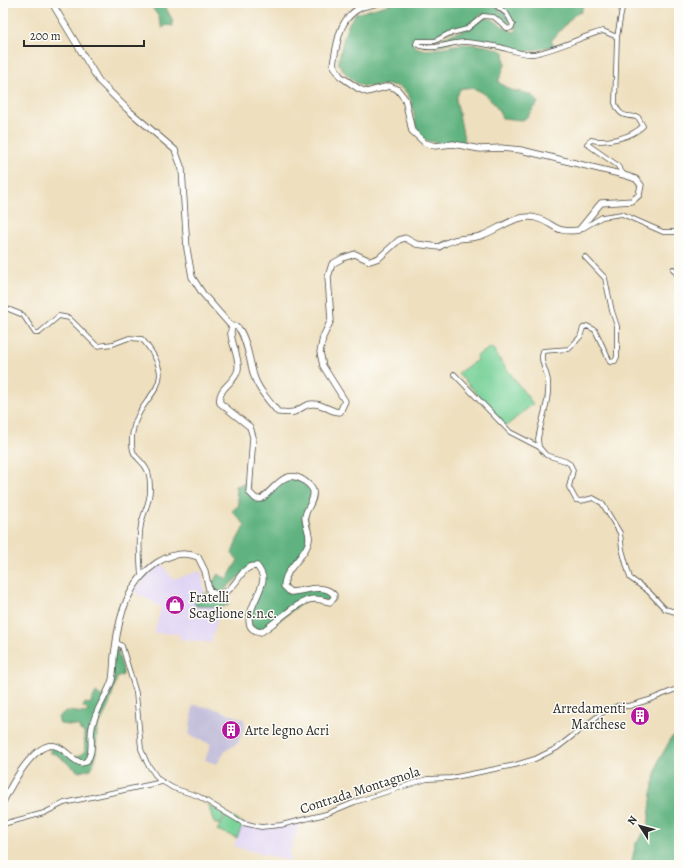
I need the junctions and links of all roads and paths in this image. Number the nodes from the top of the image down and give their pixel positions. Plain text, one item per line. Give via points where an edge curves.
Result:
1 (52, 3) edge
2 (378, 3) edge
3 (493, 3) edge
4 (623, 3) edge
5 (617, 37) junction
6 (624, 174) junction
7 (579, 230) junction
8 (679, 232) edge
9 (585, 257) dead end
10 (674, 269) dead end
11 (679, 277) edge
12 (3, 307) edge
13 (232, 327) junction
14 (454, 374) dead end
15 (539, 447) junction
16 (140, 577) junction
17 (679, 613) edge
18 (116, 642) junction
19 (679, 688) edge
20 (162, 782) junction
21 (3, 802) edge
22 (3, 824) edge

1 - 13 main road via 100,81 127,109 174,150 182,169 187,249 192,277 203,294
2 - 6 main road via 364,6 342,24 333,64 340,76 359,89 367,92 389,86 397,89 405,99 412,131 424,143 435,146 453,144 480,149 521,150
3 - 5 street via 510,18 513,25 511,28 508,29 494,16 483,16 467,29 435,41 418,41 416,44 423,48 435,48 466,42 526,54 555,48 603,31
4 - 5 street
5 - 6 street via 615,103 618,112 624,116 638,117 643,126 624,137 600,142 591,140 587,144 617,165
6 - 7 main road via 636,179 641,186 639,195 632,201 601,203
7 - 8 street via 602,217 622,214 663,232
7 - 13 main road via 565,232 535,218 519,219 482,235 449,240 439,247 416,244 405,238 374,260 370,261 355,254 332,264 328,277 331,320 320,352 323,366 345,401 340,412 315,404 306,404 294,412 278,412 254,377 242,331 236,326
9 - 15 street via 605,278 617,326 617,357 615,361 610,362 595,330 587,326 569,349 543,351 542,360 548,380 548,391 538,439
10 - 11 street
12 - 16 street via 23,315 35,332 39,333 59,316 69,318 97,346 129,338 142,339 160,365 159,385 133,425 132,453 148,472 150,491 141,525
13 - 16 main road via 238,372 219,398 220,403 250,427 252,438 249,492 256,499 261,499 282,478 293,476 305,482 313,491 305,516 309,544 289,570 284,586 290,592 314,589 329,591 334,594 334,598 330,602 306,600 261,632 250,627 249,618 255,599 262,589 262,572 257,566 247,568 229,591 220,594 209,590 205,571 198,557 189,553 164,558
14 - 15 street via 510,432
15 - 17 street via 546,455 570,464 573,470 569,487 576,500 597,499 607,509 620,533 630,578 648,591 665,610
16 - 18 main road via 129,593 118,624
18 - 20 street via 122,646 136,693 141,749 147,763
18 - 21 main road via 113,674 92,728 89,758 81,763 58,746 50,745 40,749 14,781
19 - 20 street, Contrada Montagnola via 649,700 629,706 617,706 603,712 557,748 515,766 427,780 355,802 326,814 281,825 261,827 243,823 198,796
20 - 22 street via 64,803 44,813

